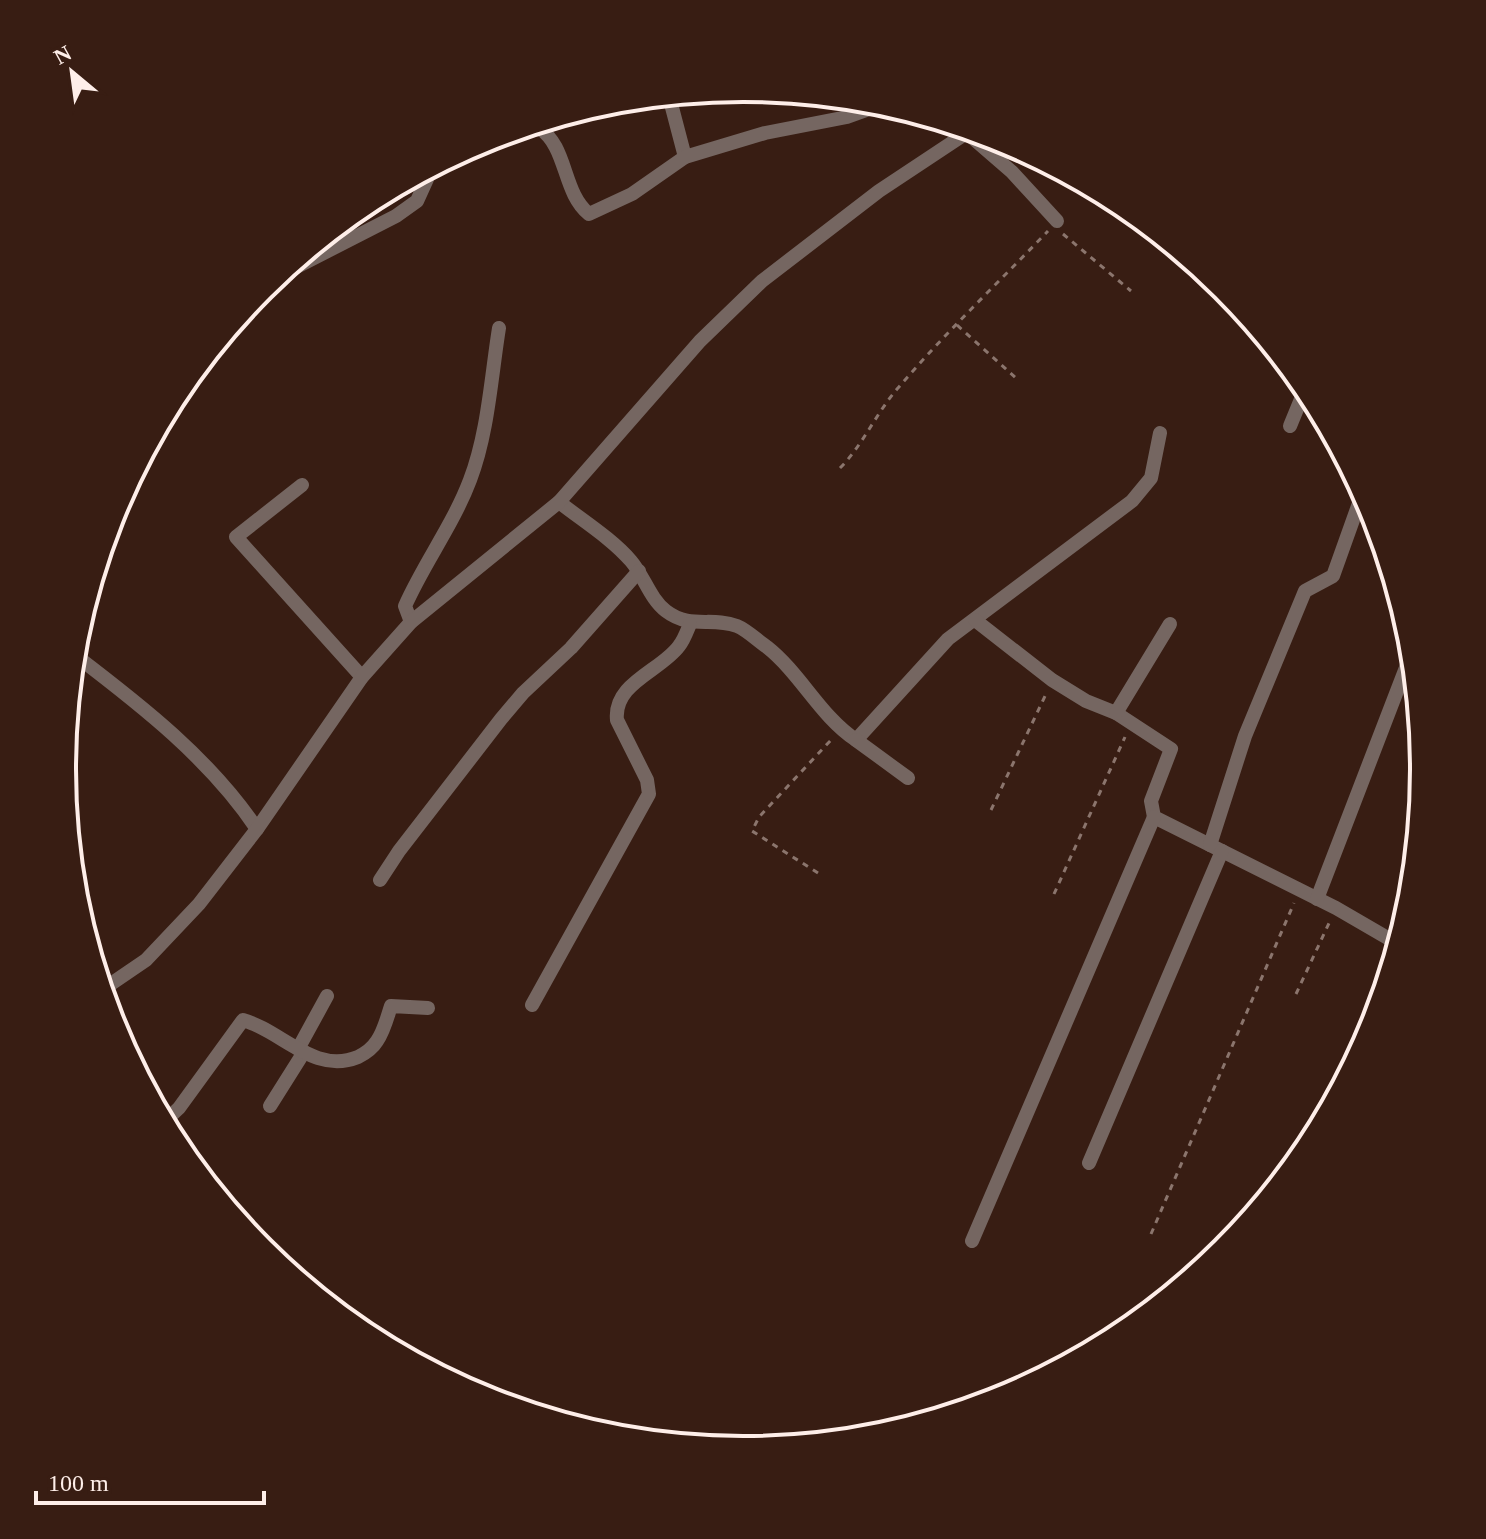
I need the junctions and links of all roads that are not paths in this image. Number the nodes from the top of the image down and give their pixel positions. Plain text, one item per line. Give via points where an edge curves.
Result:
1 (672, 107) edge
2 (859, 113) edge
3 (545, 133) edge
4 (959, 139) edge
5 (987, 149) edge
6 (685, 157) junction
7 (424, 184) edge
8 (1057, 221) road end
9 (315, 258) edge
10 (499, 328) dead end
11 (1300, 402) edge
12 (1290, 426) dead end
13 (1160, 433) dead end
14 (302, 485) dead end
15 (559, 502) junction
16 (1357, 509) edge
17 (639, 571) junction
18 (975, 620) junction
19 (411, 622) junction
20 (690, 624) junction
21 (1170, 624) dead end
22 (85, 663) edge
23 (1403, 676) edge
24 (362, 677) junction
25 (1116, 713) junction
26 (856, 740) junction
27 (908, 778) dead end
28 (1154, 817) junction
29 (257, 829) junction
30 (1216, 848) junction
31 (380, 880) dead end
32 (1317, 899) junction
33 (1388, 938) edge
34 (111, 984) edge
35 (327, 996) dead end
36 (532, 1005) dead end
37 (428, 1008) dead end
38 (301, 1050) junction
39 (270, 1106) dead end
40 (172, 1114) edge
41 (1089, 1163) dead end
42 (972, 1241) dead end

1 - 6 street
2 - 6 street
3 - 6 street via 572,193 589,214 632,194
4 - 15 street via 879,191 762,281 700,341
5 - 8 street
7 - 9 street via 417,201 406,209
10 - 19 street via 471,477 405,606
11 - 12 street
13 - 18 street via 1151,478 1132,501
14 - 24 street via 236,537
15 - 17 street via 617,546
15 - 19 street
16 - 30 street via 1333,576 1305,591 1245,736
17 - 20 street via 666,611
17 - 31 street via 501,719
18 - 25 street via 1052,680
18 - 26 street via 948,639
19 - 24 street
20 - 26 street via 738,627 770,650
20 - 36 street via 679,647 620,701 617,720 649,794
21 - 25 street
22 - 29 street via 181,741
23 - 32 street
24 - 29 street
25 - 28 street via 1171,749 1151,801
26 - 27 street
28 - 30 street
28 - 42 street
29 - 34 street via 176,931
30 - 32 street
30 - 41 street
32 - 33 street
35 - 38 street
37 - 38 street via 391,1006 380,1038 353,1059 330,1062
38 - 39 street
38 - 40 street via 243,1020

